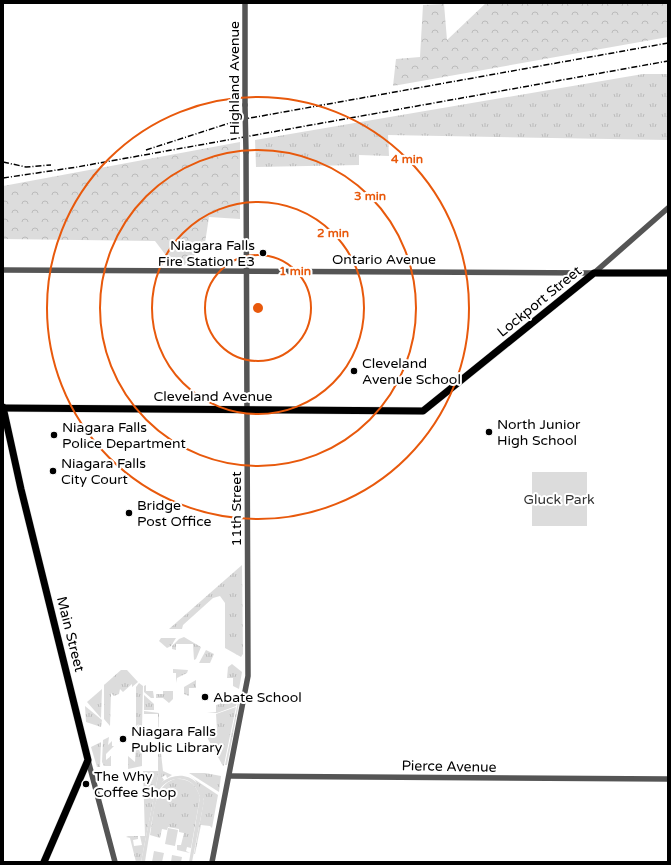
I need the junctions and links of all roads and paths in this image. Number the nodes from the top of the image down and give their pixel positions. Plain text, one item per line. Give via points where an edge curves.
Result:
1 (245, 3) edge
2 (246, 152) joint
3 (668, 208) edge
4 (3, 270) edge
5 (247, 272) junction
6 (594, 273) junction
7 (668, 273) edge
8 (3, 408) edge
9 (248, 410) junction
10 (423, 411) joint
11 (88, 760) junction
12 (230, 776) junction
13 (668, 779) edge
14 (44, 862) edge
15 (115, 862) edge
16 (212, 862) edge

1 - 2 street, Highland Avenue, bridge
2 - 5 street, 11th Street
3 - 6 street, Lockport Street
4 - 5 street, Ontario Avenue
5 - 6 street, Ontario Avenue
5 - 9 street, 11th Street
6 - 7 main road, Ontario Avenue
6 - 10 main road, Lockport Street
8 - 9 main road, Cleveland Avenue
8 - 11 main road, Main Street
9 - 10 main road, Cleveland Avenue
9 - 12 street, 11th Street via 248,676
11 - 14 main road
11 - 15 street
12 - 13 street, Pierce Avenue
12 - 16 street, 11th Street

